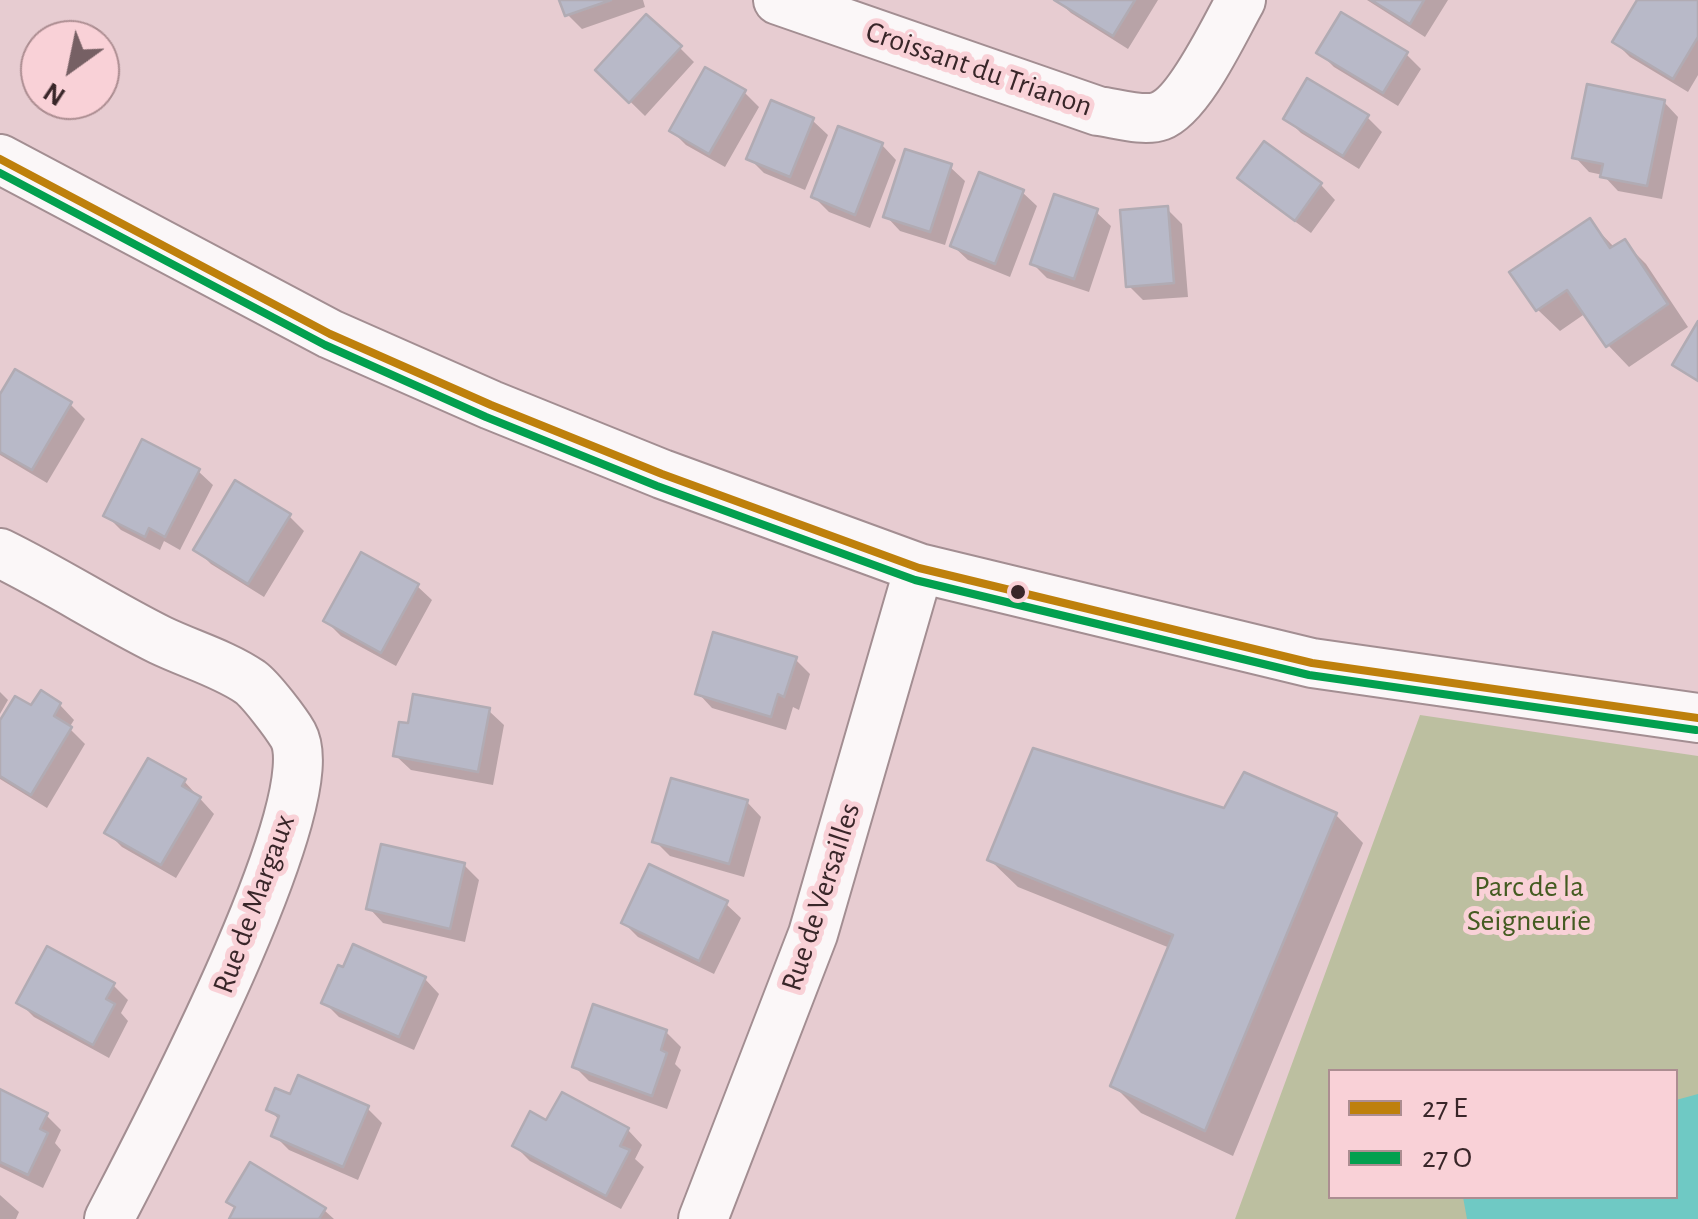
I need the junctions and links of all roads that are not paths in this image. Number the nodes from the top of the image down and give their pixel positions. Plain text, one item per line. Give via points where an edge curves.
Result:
1 (778, 0) edge
2 (1241, 0) edge
3 (0, 159) edge
4 (0, 553) edge
5 (919, 568) junction
6 (1698, 718) edge
7 (109, 1219) edge
8 (702, 1219) edge

1 - 2 street, Croissant du Trianon via 1098,111 1144,117 1172,108 1197,80
3 - 5 street via 384,358 662,474
4 - 7 street, Rue de Margaux via 251,683 295,738 296,784 256,908 222,994
5 - 6 street via 1312,662
5 - 8 street, Rue de Versailles via 812,934

